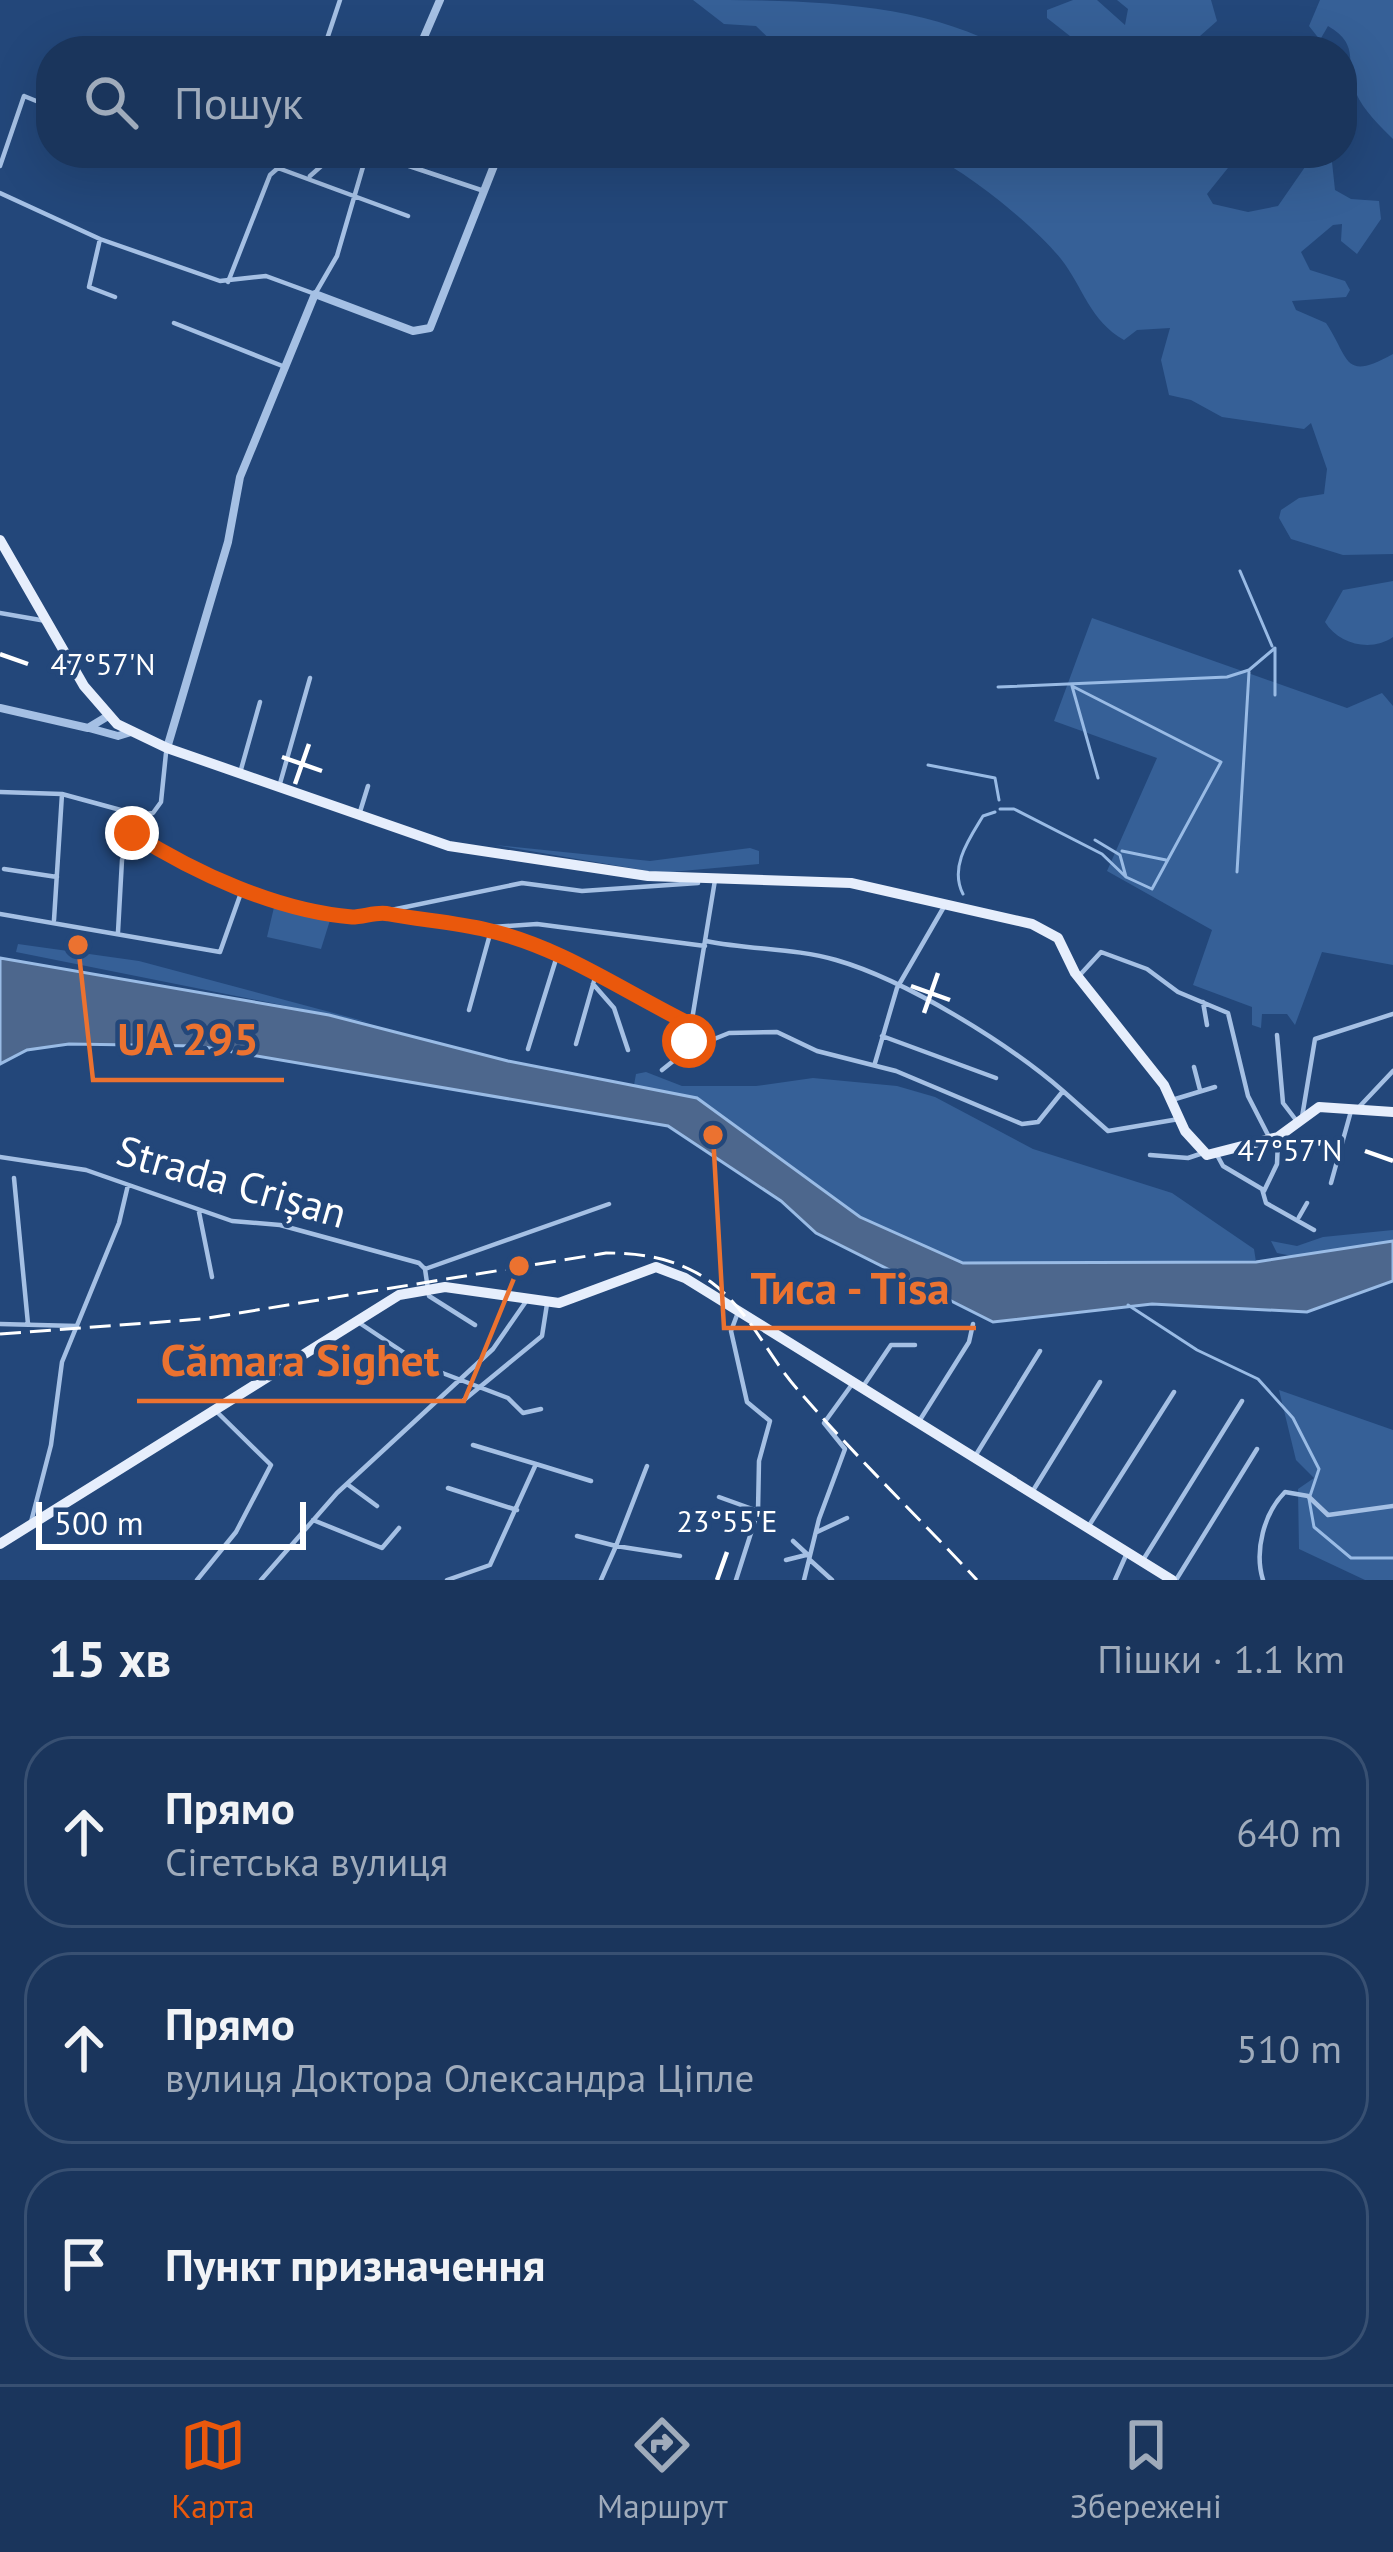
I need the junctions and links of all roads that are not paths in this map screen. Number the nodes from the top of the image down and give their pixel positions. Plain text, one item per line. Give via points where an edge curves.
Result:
1 (340, 0) edge
2 (440, 0) edge
3 (328, 36) edge
4 (424, 36) edge
5 (36, 101) edge
6 (0, 166) edge
7 (277, 168) edge
8 (282, 168) edge
9 (319, 168) edge
10 (364, 168) edge
11 (414, 168) edge
12 (493, 168) edge
13 (310, 176) junction
14 (484, 191) junction
15 (0, 193) edge
16 (356, 195) junction
17 (408, 216) dead end
18 (100, 239) junction
19 (228, 282) junction
20 (315, 294) junction
21 (115, 297) dead end
22 (175, 323) dead end
23 (285, 367) junction
24 (0, 540) edge
25 (0, 613) edge
26 (46, 621) junction
27 (310, 678) dead end
28 (260, 702) dead end
29 (0, 708) edge
30 (109, 716) junction
31 (88, 728) junction
32 (131, 732) junction
33 (167, 748) junction
34 (240, 773) junction
35 (368, 786) dead end
36 (279, 787) junction
37 (0, 792) edge
38 (62, 794) junction
39 (139, 815) junction
40 (359, 815) junction
41 (132, 833) junction
42 (4, 869) dead end
43 (57, 877) junction
44 (716, 877) junction
45 (242, 890) junction
46 (945, 905) junction
47 (388, 913) junction
48 (0, 914) edge
49 (54, 920) junction
50 (488, 930) junction
51 (118, 932) junction
52 (706, 944) junction
53 (557, 956) junction
54 (1078, 977) junction
55 (595, 980) junction
56 (897, 988) junction
57 (1203, 1002) junction
58 (469, 1010) dead end
59 (1393, 1014) edge
60 (692, 1025) junction
61 (1207, 1025) dead end
62 (1276, 1035) dead end
63 (882, 1036) junction
64 (576, 1044) dead end
65 (528, 1049) dead end
66 (628, 1049) dead end
67 (687, 1050) junction
68 (874, 1065) junction
69 (1194, 1067) dead end
70 (662, 1070) dead end
71 (1393, 1071) edge
72 (996, 1078) dead end
73 (1215, 1087) dead end
74 (1200, 1090) junction
75 (1063, 1091) junction
76 (1172, 1100) junction
77 (1356, 1106) junction
78 (1393, 1112) edge
79 (1179, 1119) junction
80 (1297, 1121) junction
81 (1310, 1131) dead end
82 (1275, 1138) junction
83 (1150, 1154) dead end
84 (1210, 1154) junction
85 (0, 1157) edge
86 (14, 1178) dead end
87 (1330, 1183) dead end
88 (128, 1185) junction
89 (1264, 1191) junction
90 (1307, 1203) dead end
91 (608, 1204) dead end
92 (199, 1211) junction
93 (1298, 1217) junction
94 (1314, 1230) dead end
95 (425, 1269) junction
96 (212, 1277) dead end
97 (424, 1288) junction
98 (527, 1300) junction
99 (548, 1304) junction
100 (739, 1312) junction
101 (359, 1319) junction
102 (0, 1324) edge
103 (28, 1324) junction
104 (973, 1324) dead end
105 (476, 1325) dead end
106 (77, 1326) junction
107 (915, 1346) dead end
108 (1040, 1351) dead end
109 (459, 1381) junction
110 (1100, 1382) dead end
111 (858, 1386) junction
112 (477, 1387) junction
113 (1174, 1392) dead end
114 (464, 1400) dead end
115 (1242, 1402) dead end
116 (214, 1409) junction
117 (541, 1409) dead end
118 (918, 1423) junction
119 (473, 1445) dead end
120 (1257, 1450) dead end
121 (974, 1458) junction
122 (536, 1464) junction
123 (647, 1466) dead end
124 (591, 1481) dead end
125 (346, 1484) junction
126 (448, 1488) dead end
127 (1031, 1493) junction
128 (719, 1497) dead end
129 (377, 1506) dead end
130 (1393, 1506) edge
131 (517, 1510) junction
132 (758, 1510) junction
133 (848, 1518) dead end
134 (314, 1520) junction
135 (31, 1525) junction
136 (399, 1528) dead end
137 (1088, 1528) junction
138 (817, 1532) junction
139 (577, 1536) dead end
140 (794, 1541) dead end
141 (0, 1544) edge
142 (616, 1546) junction
143 (1127, 1553) junction
144 (680, 1556) dead end
145 (809, 1556) junction
146 (786, 1560) dead end
147 (1142, 1562) junction
148 (197, 1580) edge
149 (260, 1580) edge
150 (447, 1580) edge
151 (602, 1580) edge
152 (736, 1580) edge
153 (804, 1580) edge
154 (832, 1580) edge
155 (1114, 1580) edge
156 (1174, 1580) edge
157 (1263, 1580) edge

1 - 3 street
2 - 4 street
5 - 6 street via 24,96
7 - 19 street
8 - 13 street
9 - 13 street
10 - 16 street
11 - 14 street
12 - 14 street
13 - 16 street
14 - 20 street via 424,332
15 - 18 street
16 - 17 street
16 - 20 street
18 - 19 street
18 - 21 street via 89,287
19 - 20 street via 266,276
20 - 23 street
22 - 23 street
23 - 33 street via 240,477
24 - 26 main road
25 - 26 street
26 - 30 main road
27 - 36 street
28 - 34 street
29 - 31 street
30 - 31 street
30 - 32 main road
31 - 32 street
32 - 33 main road
33 - 34 main road
33 - 39 street via 160,802
34 - 36 main road
35 - 40 street
36 - 40 main road
37 - 38 street
38 - 39 street
38 - 43 street
39 - 41 street
40 - 44 main road via 491,855
41 - 45 street
41 - 51 street via 122,860
42 - 43 street
43 - 49 street
44 - 46 main road via 851,883
44 - 47 street via 582,891 522,883
44 - 52 street
45 - 47 street via 346,916
45 - 51 street via 220,952
46 - 54 main road via 1046,929
46 - 56 street
47 - 50 street
48 - 49 street
49 - 51 street
50 - 52 street via 538,923
50 - 53 street
50 - 58 street
52 - 56 street via 838,961
52 - 60 street
53 - 55 street
53 - 65 street
54 - 57 street via 1101,952
54 - 76 main road
55 - 60 street via 626,985 645,1004
55 - 64 street
55 - 66 street
56 - 63 street
56 - 75 street via 1030,1060
57 - 61 street
57 - 82 street via 1228,1013 1248,1096
59 - 80 street via 1315,1039
60 - 67 street
62 - 80 street via 1283,1103
63 - 68 street
63 - 72 street
67 - 68 street via 729,1033 777,1032
67 - 70 street
68 - 75 street via 1028,1125
69 - 74 street
71 - 77 street
73 - 74 street
74 - 76 street
75 - 79 street via 1108,1131
76 - 79 main road
77 - 78 main road
77 - 80 main road via 1319,1107
77 - 87 street
79 - 84 main road
80 - 81 street
80 - 82 main road
82 - 84 main road
82 - 89 street via 1277,1164
83 - 84 street
84 - 89 street
85 - 88 street, Strada Crișan
86 - 103 street
88 - 92 street, Strada Crișan
88 - 106 street
89 - 93 street via 1266,1203
90 - 93 street
91 - 95 street
92 - 95 street, Strada Crișan
92 - 96 street
93 - 94 street
95 - 97 street
97 - 98 main road
97 - 101 main road
97 - 105 street
98 - 99 main road
98 - 109 street
99 - 100 main road via 656,1268
99 - 112 street via 542,1336
100 - 111 main road
100 - 132 street via 731,1331 747,1402 770,1421
101 - 109 street
101 - 116 main road
102 - 103 street
103 - 106 street
104 - 118 street
106 - 135 street via 59,1372
107 - 111 street via 891,1345
108 - 121 street
109 - 112 street
109 - 125 street
110 - 127 street
111 - 118 main road
111 - 138 street via 824,1424 845,1449
112 - 114 street
112 - 117 street via 523,1413
113 - 137 street
115 - 147 street
116 - 135 main road
116 - 148 street via 271,1465 236,1532
118 - 121 main road
119 - 122 street
120 - 156 street
121 - 127 main road
122 - 124 street
122 - 131 street
123 - 142 street
125 - 129 street
125 - 134 street
126 - 131 street
127 - 137 main road
128 - 132 street
130 - 157 street via 1334,1515 1289,1490 1274,1504 1259,1558
131 - 150 street via 490,1565
132 - 152 street
133 - 138 street
134 - 136 street via 382,1548
134 - 149 street
135 - 141 main road
137 - 143 main road
138 - 145 street
139 - 142 street
140 - 145 street
142 - 144 street
142 - 151 street
143 - 147 main road
143 - 155 street
145 - 146 street
145 - 153 street
145 - 154 street
147 - 156 main road

